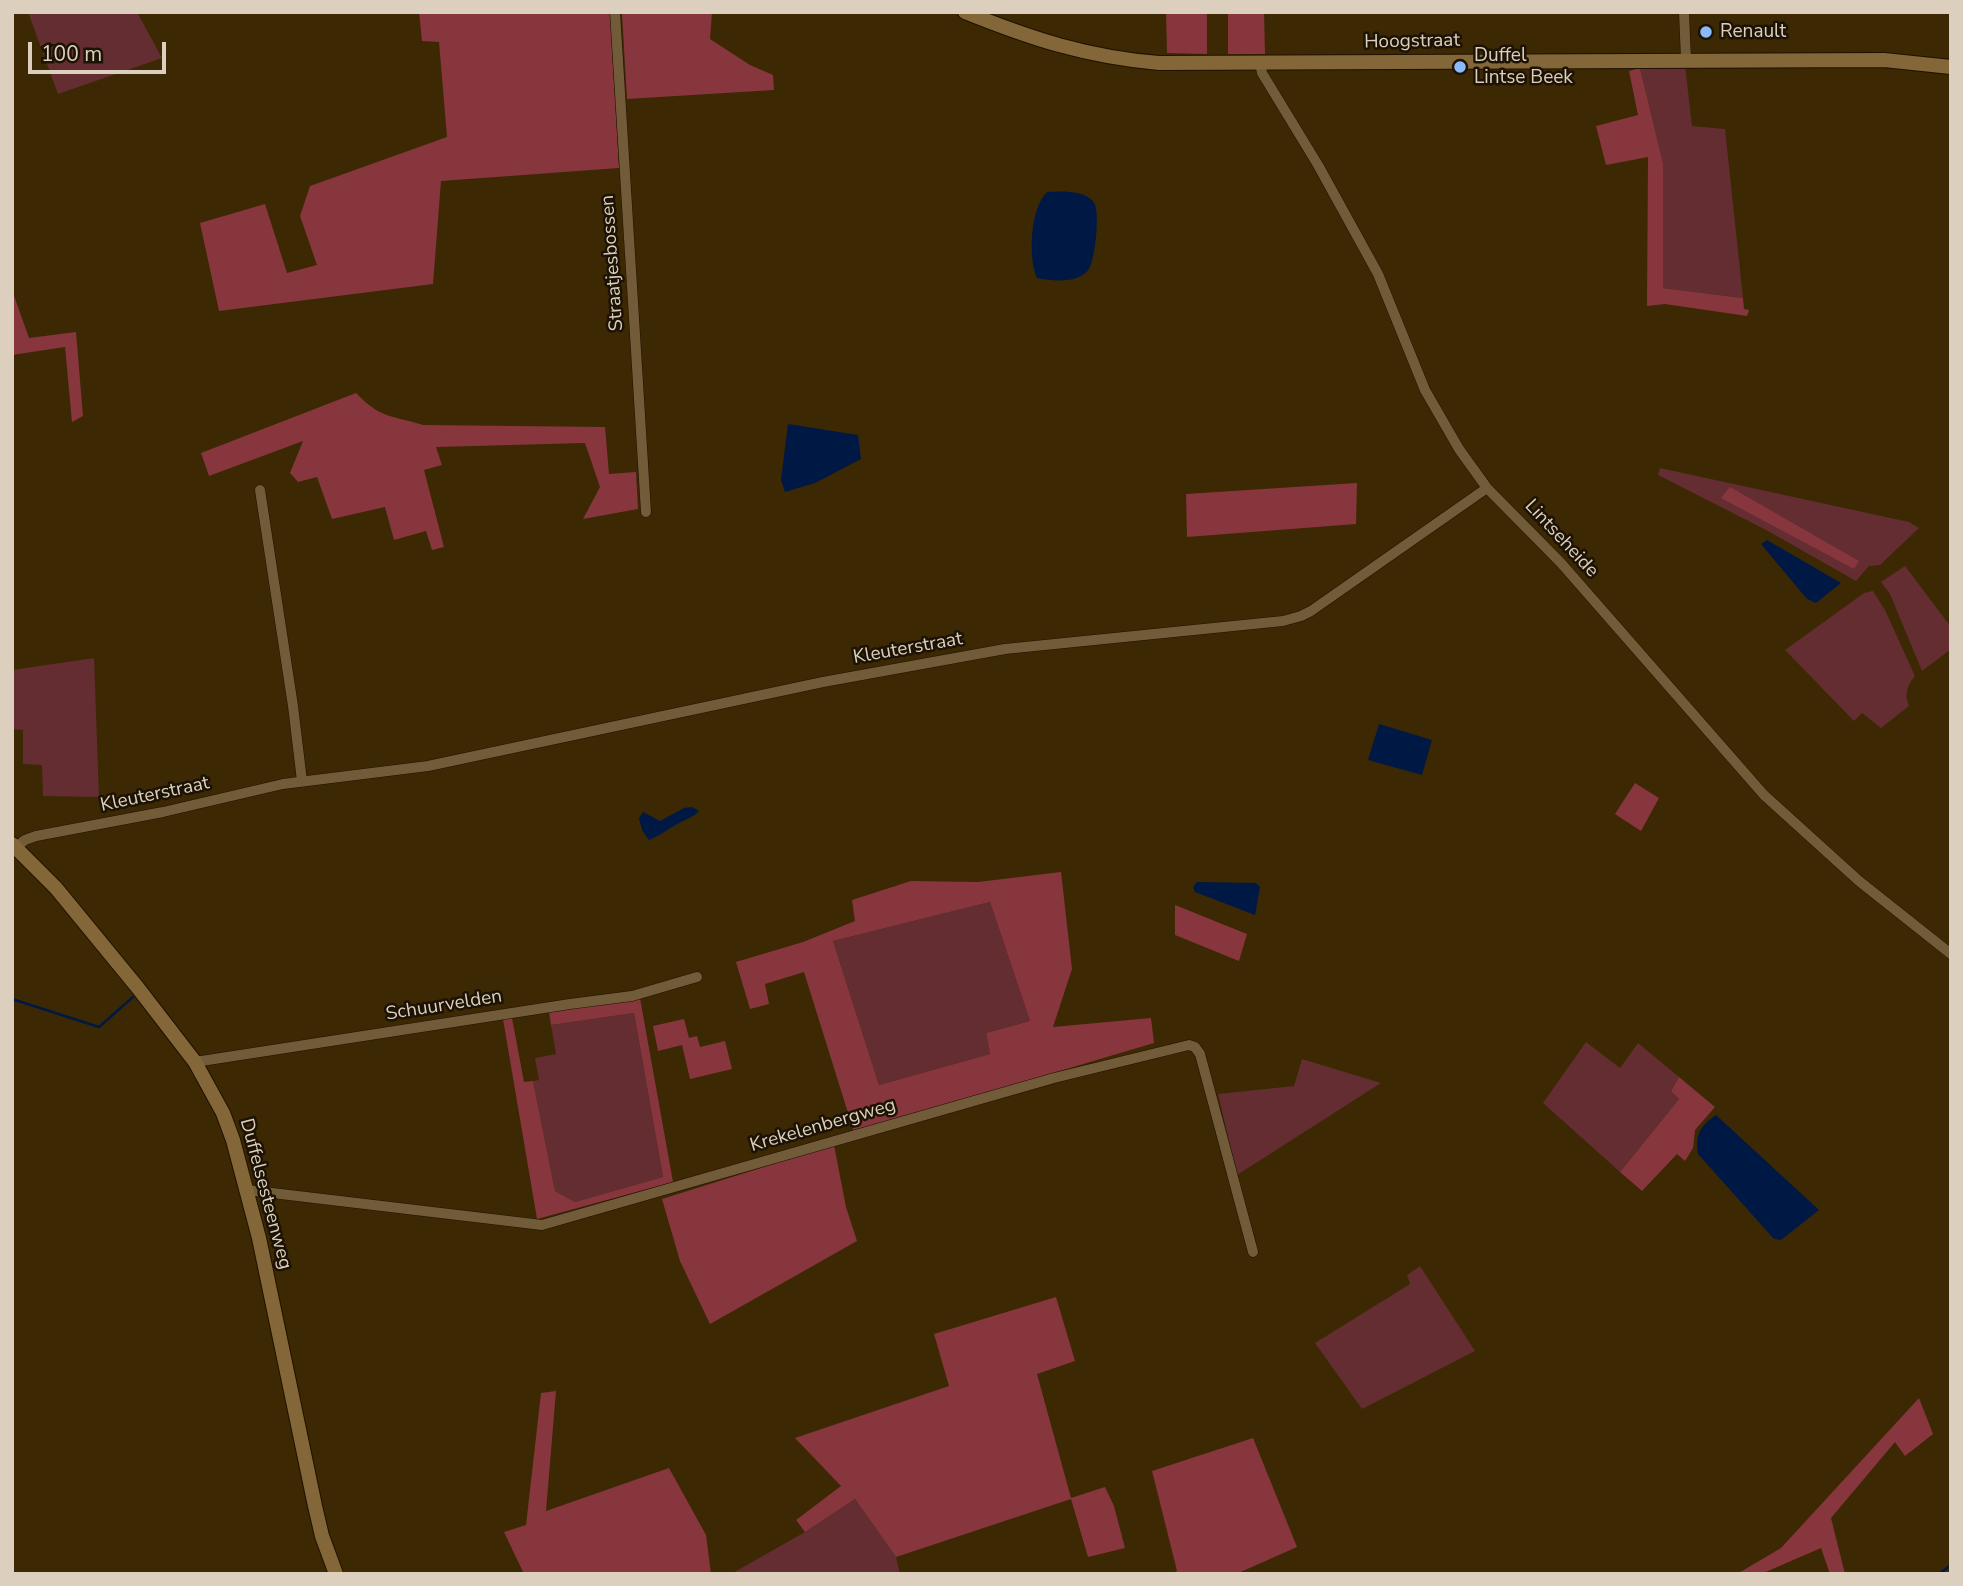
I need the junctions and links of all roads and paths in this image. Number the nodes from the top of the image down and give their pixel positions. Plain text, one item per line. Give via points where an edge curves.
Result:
1 (615, 12) edge
2 (965, 12) edge
3 (1684, 12) edge
4 (1686, 60) junction
5 (1260, 62) junction
6 (1951, 67) edge
7 (1487, 488) junction
8 (260, 490) dead end
9 (646, 512) dead end
10 (302, 781) junction
11 (14, 845) edge
12 (1951, 954) edge
13 (697, 977) dead end
14 (195, 1062) junction
15 (247, 1190) junction
16 (1253, 1252) dead end
17 (336, 1574) edge

1 - 9 street, Straatjesbossen
2 - 5 street, Hoogstraat via 1042,42 1097,55 1159,62
3 - 4 street
4 - 5 street, Hoogstraat
4 - 6 street, Hoogstraat via 1884,60
5 - 7 street, Lintseheide via 1262,74 1378,274 1429,398
7 - 10 street, Kleuterstraat via 1311,611 1283,621 1005,649 823,682 428,766
7 - 12 street, Lintseheide via 1569,572 1764,795 1859,881
8 - 10 street
10 - 11 street, Kleuterstraat via 36,836
11 - 14 street, Duffelsesteenweg via 56,888
13 - 14 street, Schuurvelden via 632,996
14 - 15 street, Duffelsesteenweg via 223,1113
15 - 16 street, Krekelenbergweg via 542,1225 1054,1078 1189,1045 1200,1054
15 - 17 street, Duffelsesteenweg via 315,1506

